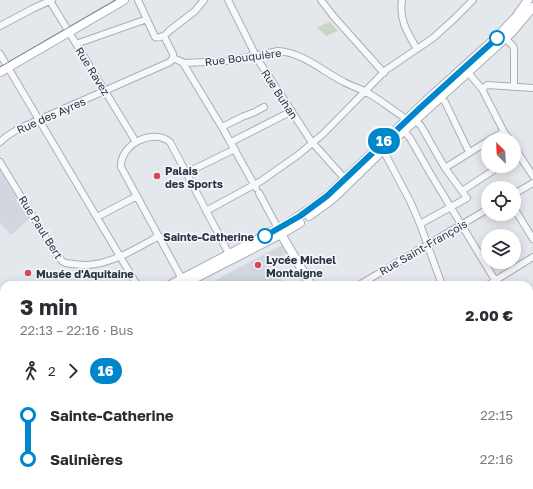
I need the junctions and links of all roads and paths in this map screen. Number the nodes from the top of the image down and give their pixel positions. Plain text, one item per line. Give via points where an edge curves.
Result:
1 (51, 0) edge
2 (124, 0) edge
3 (138, 0) edge
4 (204, 0) edge
5 (228, 0) edge
6 (321, 0) edge
7 (402, 0) edge
8 (473, 0) edge
9 (528, 0) edge
10 (36, 4) edge
11 (533, 7) edge
12 (147, 19) junction
13 (0, 26) edge
14 (69, 32) junction
15 (164, 36) junction
16 (505, 38) junction
17 (76, 44) junction
18 (417, 49) junction
19 (0, 54) edge
20 (255, 56) junction
21 (173, 58) junction
22 (183, 63) junction
23 (8, 67) junction
24 (466, 70) junction
25 (0, 72) edge
26 (384, 73) junction
27 (514, 87) junction
28 (533, 88) edge
29 (482, 89) junction
30 (105, 91) junction
31 (365, 91) junction
32 (440, 97) junction
33 (264, 107) dead end
34 (292, 111) junction
35 (39, 119) junction
36 (406, 120) junction
37 (415, 120) junction
38 (222, 127) junction
39 (404, 131) junction
40 (504, 132) edge
41 (0, 142) edge
42 (136, 142) junction
43 (231, 142) junction
44 (313, 143) junction
45 (481, 145) edge
46 (382, 147) junction
47 (235, 149) junction
48 (469, 152) junction
49 (0, 162) edge
50 (521, 162) edge
51 (445, 168) junction
52 (186, 173) junction
53 (489, 173) edge
54 (533, 176) edge
55 (345, 179) junction
56 (354, 179) junction
57 (533, 183) edge
58 (256, 189) junction
59 (521, 190) edge
60 (462, 191) junction
61 (138, 196) junction
62 (451, 207) junction
63 (206, 211) junction
64 (481, 213) edge
65 (97, 217) junction
66 (521, 219) edge
67 (420, 224) junction
68 (461, 225) junction
69 (280, 231) junction
70 (159, 236) junction
71 (533, 239) edge
72 (427, 245) junction
73 (120, 256) junction
74 (533, 257) edge
75 (228, 258) junction
76 (135, 281) edge
77 (183, 281) edge
78 (186, 281) edge
79 (309, 281) edge
80 (365, 281) edge
81 (440, 281) edge
82 (496, 281) edge
83 (500, 281) edge

1 - 10 street
1 - 14 street, Rue Ravez
2 - 14 main road
3 - 12 street
4 - 15 street via 195,11
5 - 20 street, Rue Buhan
6 - 26 street
7 - 18 street via 402,18
8 - 18 street via 441,31
9 - 24 main road via 507,28
10 - 13 street
11 - 16 main road
12 - 15 street via 156,38
12 - 17 street
14 - 17 street, Rue Ravez
14 - 23 main road
15 - 21 street
16 - 24 main road
16 - 27 street via 514,49
17 - 30 street, Rue Ravez
18 - 26 street
19 - 23 street
20 - 22 street, Rue Bouquière via 228,61
20 - 31 street, Rue Bouquière via 278,51 299,55 345,83
20 - 34 street, Rue Buhan
21 - 22 street
21 - 30 street, Rue des Ayres via 170,62
22 - 38 street
23 - 25 main road
23 - 35 street
24 - 29 street
24 - 32 main road
24 - 36 main road
26 - 31 street
27 - 28 street
27 - 29 street via 487,85
29 - 40 street
30 - 35 street, Rue des Ayres
30 - 42 street, Rue Ravez
31 - 36 street, Rue Bouquière
31 - 44 street
32 - 37 main road
32 - 48 street
33 - 38 street
34 - 43 street
34 - 44 street, Rue Buhan
35 - 41 street, Rue des Ayres via 12,132
35 - 65 street
36 - 46 main road
37 - 39 main road
37 - 51 street
38 - 43 street
39 - 46 main road
39 - 62 street
42 - 52 street via 161,138 170,142
42 - 61 street via 125,154 121,166
43 - 47 street
44 - 55 street, Rue Buhan
44 - 58 street
45 - 48 street
46 - 55 main road
46 - 56 main road
46 - 67 street
47 - 52 street
47 - 58 street
48 - 51 street
49 - 73 street, Rue Paul Bert via 62,261 87,265
50 - 54 street
51 - 60 street
52 - 63 street
53 - 60 street
55 - 56 street
55 - 69 main road via 327,196
56 - 69 main road via 317,211
57 - 59 street
58 - 63 street
58 - 69 street
60 - 62 street via 467,198
61 - 65 street
61 - 70 street
62 - 67 street
62 - 68 street
63 - 75 street
64 - 68 street, Rue Saint-François
65 - 73 street
66 - 71 street
67 - 72 street
68 - 72 street, Rue Saint-François
68 - 82 street
69 - 75 main road
69 - 79 main road
70 - 73 street, Rue Paul Bert
70 - 77 street
72 - 80 street, Rue Saint-François
72 - 81 street
73 - 76 street
74 - 83 street
75 - 78 main road

